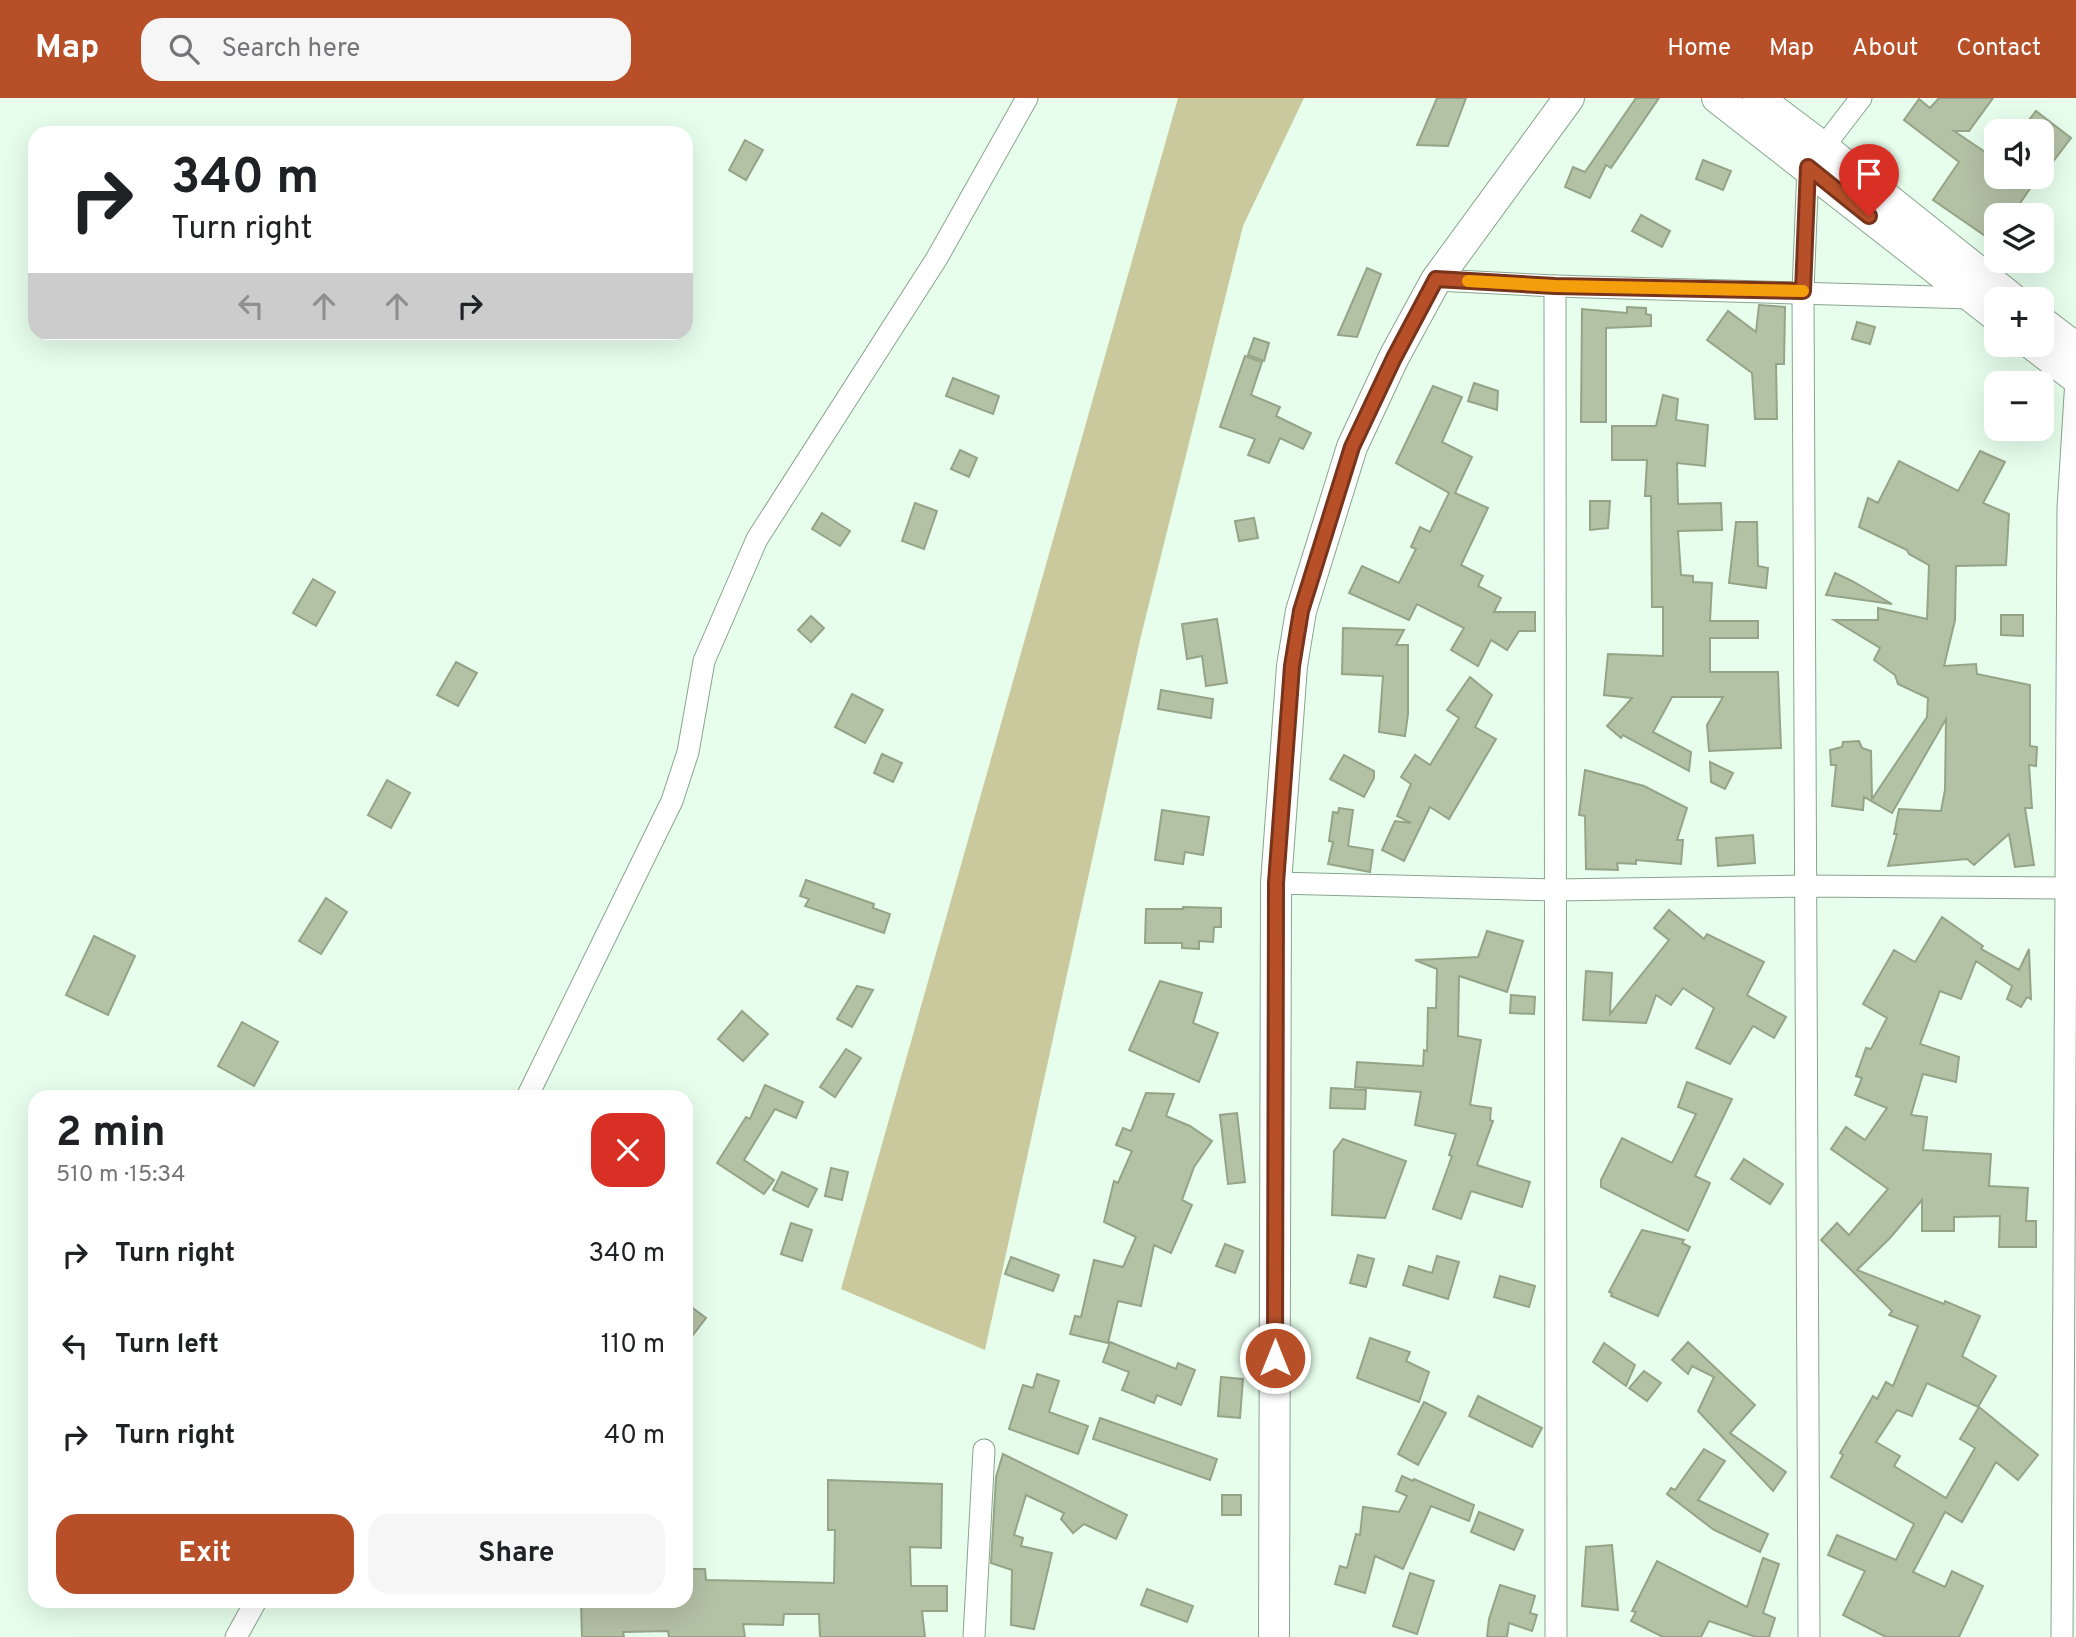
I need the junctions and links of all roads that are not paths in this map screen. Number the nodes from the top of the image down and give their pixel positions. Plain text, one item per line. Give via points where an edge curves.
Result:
1 (1027, 98) edge
2 (1569, 98) edge
3 (1717, 98) edge
4 (1758, 98) edge
5 (1861, 98) edge
6 (1815, 157) junction
7 (1436, 279) junction
8 (1555, 286) junction
9 (1996, 287) edge
10 (1803, 291) junction
11 (1971, 298) junction
12 (1984, 308) edge
13 (2054, 331) edge
14 (2076, 348) edge
15 (2049, 357) edge
16 (2076, 378) edge
17 (2072, 764) edge
18 (1276, 883) junction
19 (1805, 886) junction
20 (2067, 888) junction
21 (1556, 890) junction
22 (530, 1090) edge
23 (984, 1450) dead end
24 (252, 1608) edge
25 (236, 1637) edge
26 (974, 1637) edge
27 (1274, 1637) edge
28 (1556, 1637) edge
29 (1809, 1637) edge
30 (2062, 1637) edge

1 - 22 street via 937,258 757,539 704,662 688,752 672,801
2 - 7 street
3 - 6 street
4 - 6 street
5 - 6 street
6 - 9 street
6 - 10 street
6 - 11 street
7 - 8 street
7 - 18 street via 1352,447 1301,611 1292,666
8 - 10 street
8 - 21 street
10 - 11 street
10 - 19 street
11 - 12 street
13 - 14 street
15 - 16 street
16 - 17 street via 2068,508
17 - 20 street
18 - 21 street
18 - 27 street
19 - 20 street
19 - 21 street
19 - 29 street
20 - 30 street
21 - 28 street
23 - 26 street
24 - 25 street

